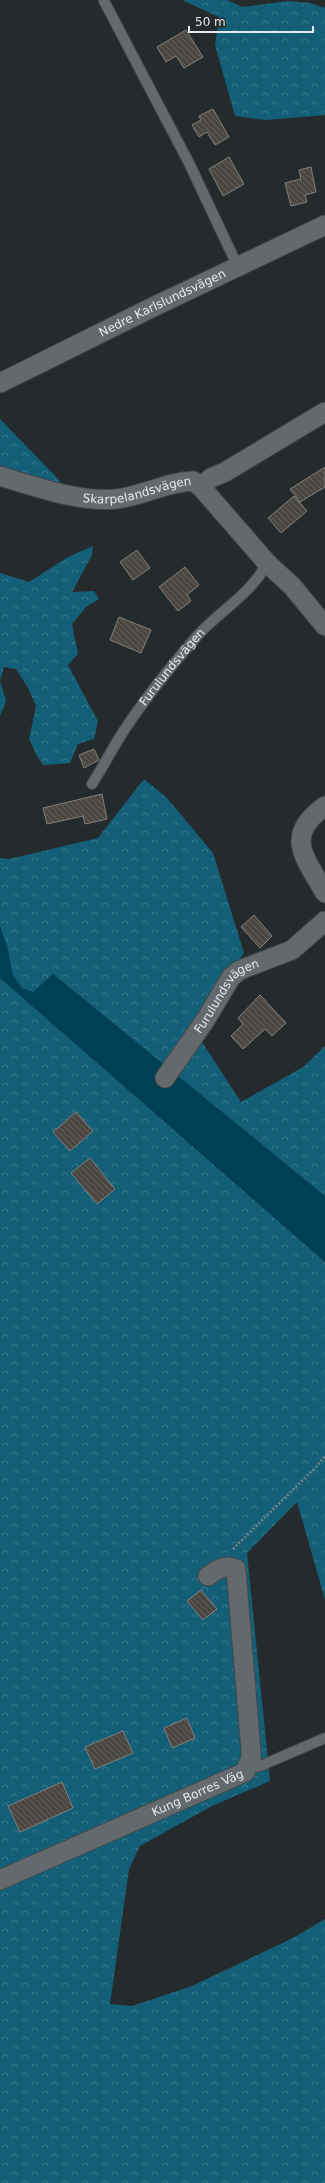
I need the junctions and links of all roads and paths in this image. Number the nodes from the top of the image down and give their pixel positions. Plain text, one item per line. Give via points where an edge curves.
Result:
1 (104, 1) edge
2 (325, 225) edge
3 (238, 267) junction
4 (0, 383) edge
5 (325, 412) edge
6 (0, 476) edge
7 (201, 487) junction
8 (267, 562) junction
9 (325, 626) edge
10 (92, 784) dead end
11 (325, 806) edge
12 (325, 893) edge
13 (325, 921) edge
14 (165, 1078) dead end
15 (325, 1456) edge
16 (228, 1566) junction
17 (208, 1576) dead end
18 (325, 1738) edge
19 (247, 1768) junction
20 (0, 1880) edge

1 - 3 lane via 189,163
2 - 3 street, Nedre Karlslundsvägen
3 - 4 street, Nedre Karlslundsvägen
5 - 7 street, Skarpelandsvägen via 211,478
6 - 7 street, Skarpelandsvägen via 80,498 116,500 180,481 193,481
7 - 8 street
8 - 9 street via 292,586
8 - 10 lane, Furulundsvägen via 259,578 199,635 154,687 122,733
11 - 12 street via 313,814 300,834 302,851
13 - 14 street, Furulundsvägen via 292,950 240,970 231,977 206,1020
15 - 16 path via 232,1550
16 - 17 street via 218,1568
16 - 19 street, Kung Borres Väg via 236,1569 240,1600 251,1750
18 - 19 lane via 260,1766
19 - 20 street, Kung Borres Väg via 237,1777

